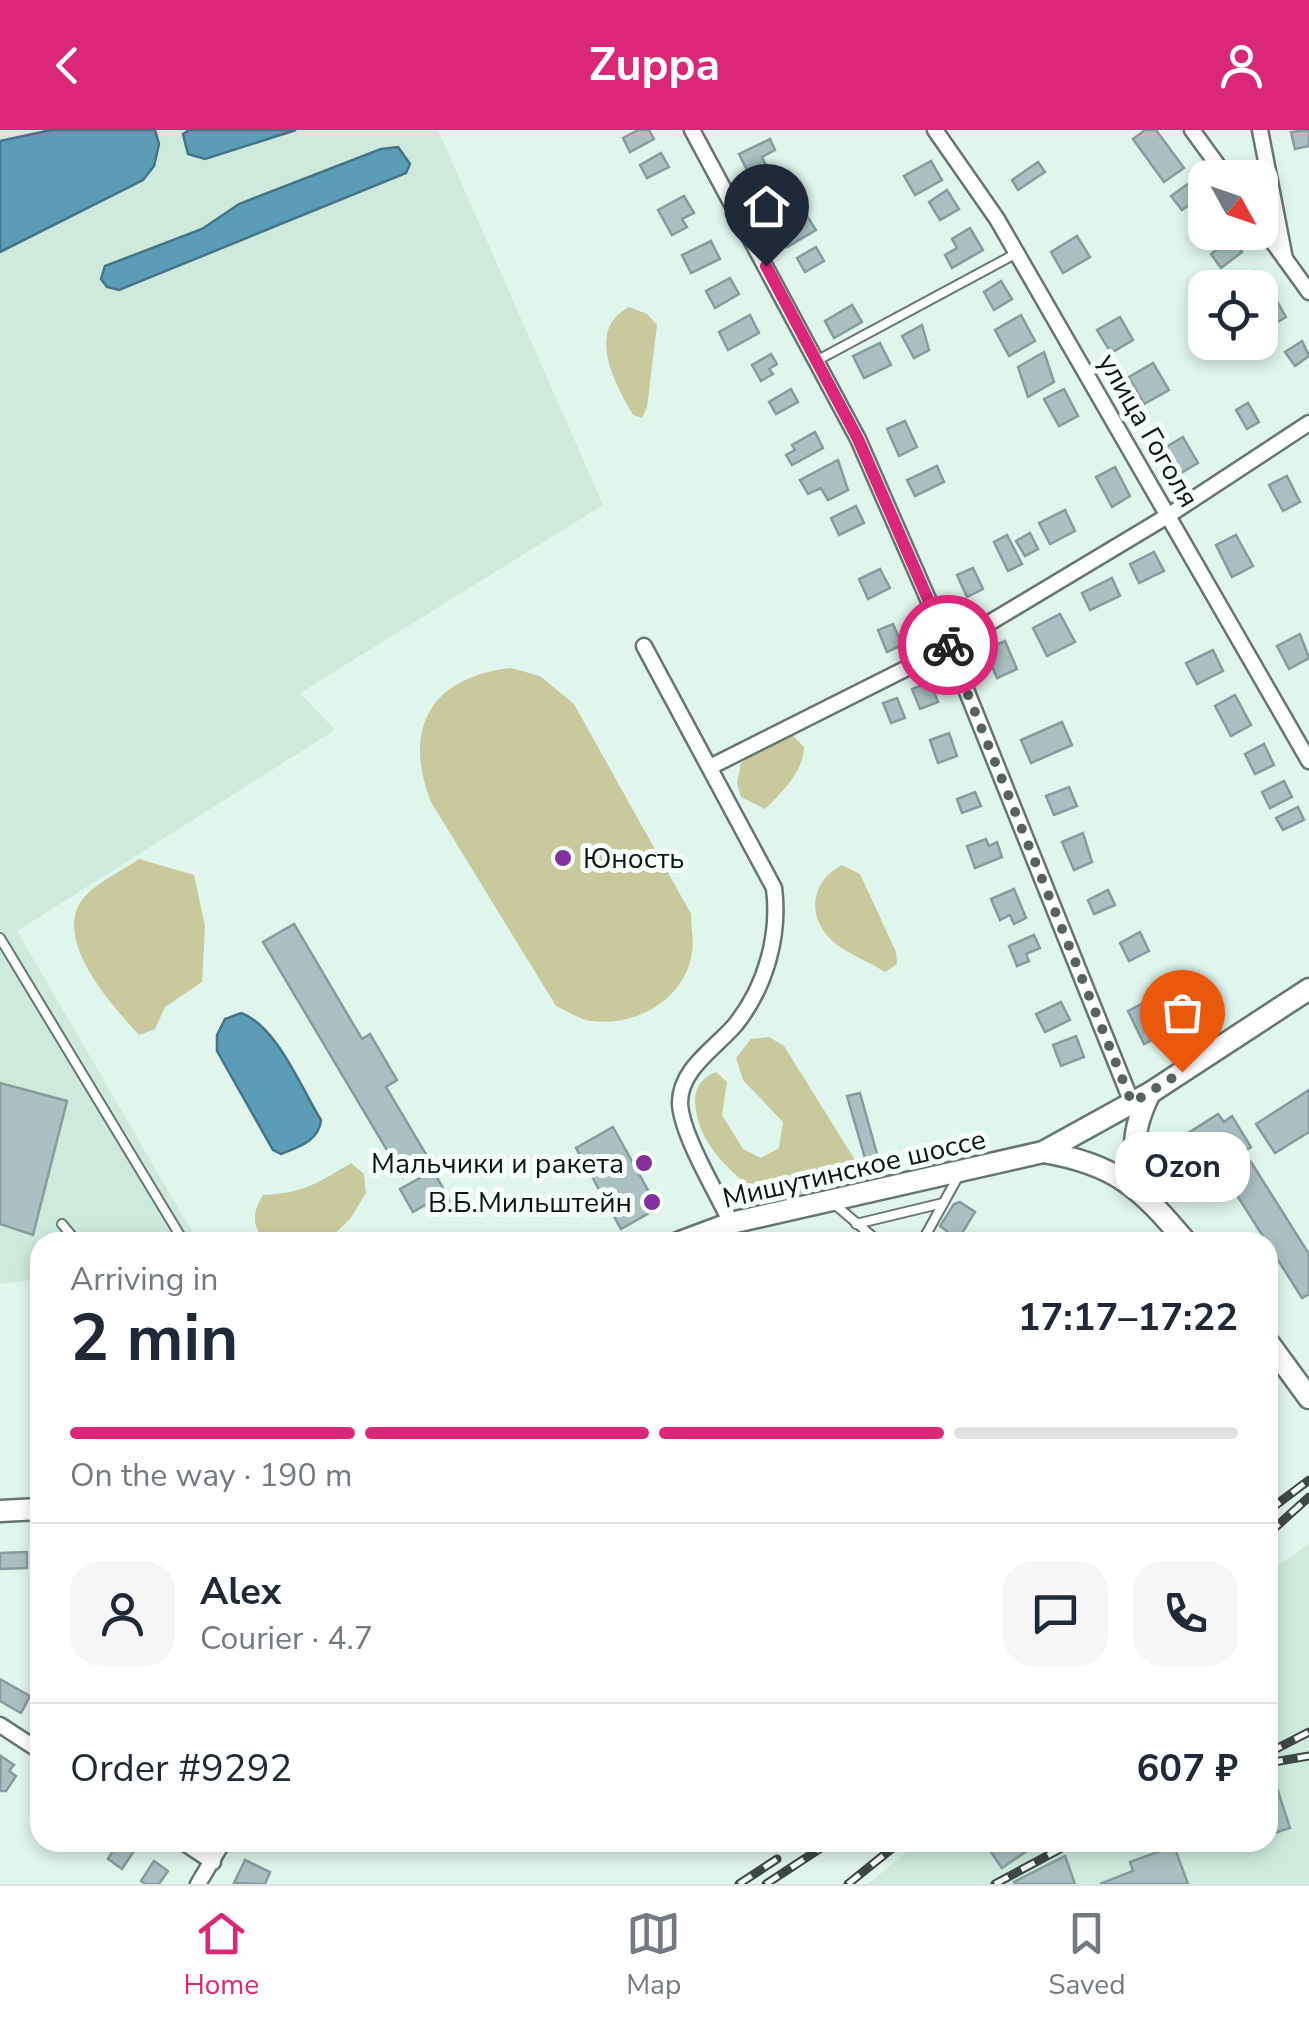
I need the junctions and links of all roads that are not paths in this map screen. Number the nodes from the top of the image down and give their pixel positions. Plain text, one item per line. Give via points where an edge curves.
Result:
1 (692, 130) edge
2 (935, 130) edge
3 (1192, 130) edge
4 (1260, 130) edge
5 (1213, 160) edge
6 (1278, 249) edge
7 (1017, 253) junction
8 (1285, 259) junction
9 (1309, 292) edge
10 (818, 360) junction
11 (1309, 423) edge
12 (1169, 515) junction
13 (644, 646) dead end
14 (949, 647) junction
15 (1309, 761) edge
16 (712, 766) junction
17 (0, 938) edge
18 (1309, 989) edge
19 (1141, 1098) junction
20 (1042, 1152) junction
21 (962, 1170) junction
22 (1149, 1197) junction
23 (830, 1200) junction
24 (943, 1203) junction
25 (62, 1224) dead end
26 (731, 1224) junction
27 (856, 1224) junction
28 (69, 1232) edge
29 (178, 1232) edge
30 (708, 1232) edge
31 (866, 1232) edge
32 (927, 1232) edge
33 (1178, 1232) edge
34 (1278, 1354) edge
35 (1307, 1390) edge
36 (30, 1510) edge
37 (0, 1512) edge
38 (0, 1725) edge
39 (30, 1744) edge
40 (198, 1852) edge
41 (218, 1852) edge
42 (213, 1862) junction
43 (198, 1884) edge

1 - 10 street
2 - 7 street, улица Гоголя
3 - 5 street
4 - 8 street
6 - 8 street
7 - 10 lane
7 - 12 street, улица Гоголя
8 - 9 street
10 - 14 street
11 - 12 street
12 - 14 street
12 - 15 street, улица Гоголя
13 - 16 street
14 - 16 street
14 - 19 street
16 - 26 street via 774,888 778,916 753,996 703,1056 680,1103
17 - 29 lane
18 - 19 main road
19 - 20 main road
19 - 22 main road via 1132,1142
20 - 21 main road, Мишутинское шоссе
20 - 22 main road via 1086,1159
21 - 23 main road, Мишутинское шоссе
21 - 24 lane
22 - 33 main road
23 - 26 main road, Мишутинское шоссе
23 - 27 lane
24 - 27 lane
24 - 32 lane
25 - 28 lane
26 - 30 main road, Мишутинское шоссе
27 - 31 lane
34 - 35 main road
36 - 37 main road
38 - 39 street
40 - 42 street
41 - 42 street
42 - 43 street

